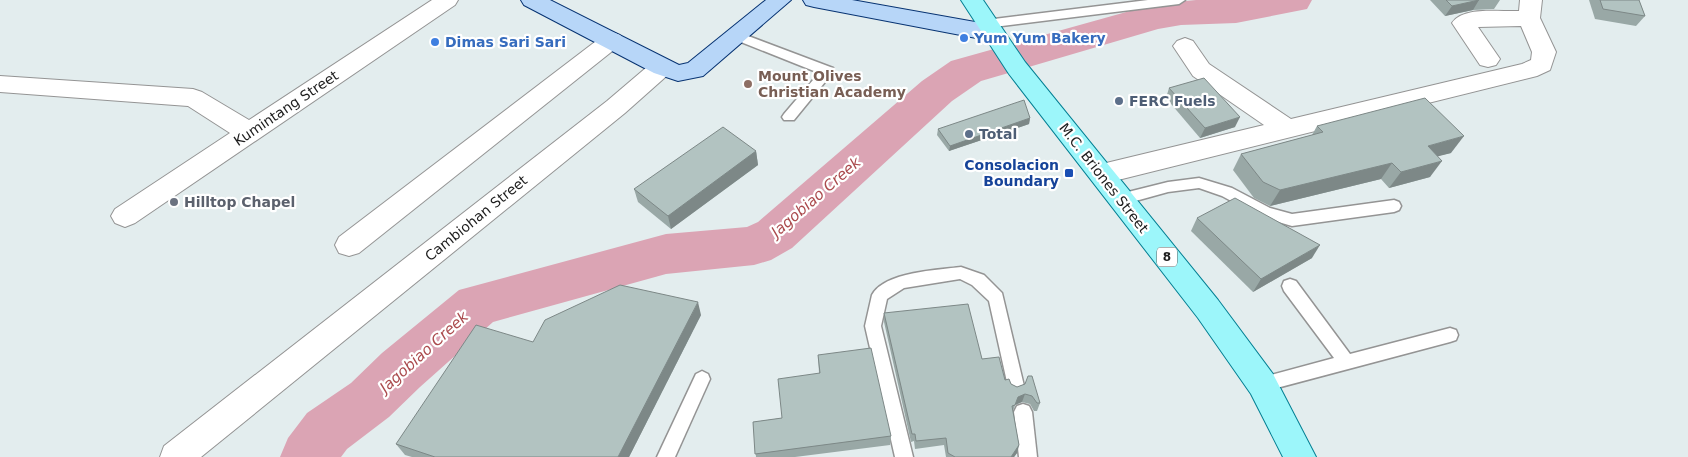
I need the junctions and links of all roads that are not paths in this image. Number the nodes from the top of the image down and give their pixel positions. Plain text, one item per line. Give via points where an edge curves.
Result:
1 (447, 0) edge
2 (532, 0) edge
3 (780, 0) edge
4 (814, 0) edge
5 (972, 0) edge
6 (1179, 0) edge
7 (1530, 9) edge
8 (735, 35) junction
9 (612, 40) junction
10 (999, 43) junction
11 (1185, 46) dead end
12 (1488, 59) dead end
13 (662, 67) junction
14 (0, 84) edge
15 (789, 117) dead end
16 (1288, 129) junction
17 (250, 133) junction
18 (1102, 174) junction
19 (1121, 199) junction
20 (1394, 206) dead end
21 (125, 216) dead end
22 (349, 245) dead end
23 (1290, 286) dead end
24 (1450, 335) dead end
25 (1347, 363) junction
26 (702, 379) dead end
27 (1262, 384) junction
28 (1015, 386) edge
29 (1023, 412) dead end
30 (176, 457) edge
31 (666, 457) edge
32 (904, 457) edge
33 (1028, 457) edge
34 (1300, 457) edge

1 - 17 street, Kumintang Street
2 - 9 street
3 - 8 street
4 - 10 street
5 - 10 main road, M.C. Briones Street / 8
6 - 10 lane
7 - 12 street via 1463,23
7 - 16 street via 1544,52 1542,64 1529,70
8 - 13 street via 695,70 678,73
8 - 15 lane via 828,71
9 - 13 street
9 - 22 street
10 - 18 main road, M.C. Briones Street / 8
11 - 16 street via 1202,70
13 - 30 street, Cambiohan Street
14 - 17 street via 193,98
16 - 18 street
17 - 21 street, Kumintang Street
18 - 19 main road, M.C. Briones Street / 8
19 - 20 lane via 1199,183 1227,192 1266,213 1292,220
19 - 27 main road, M.C. Briones Street / 8 via 1208,309
23 - 25 lane
24 - 25 lane
25 - 27 lane
26 - 31 lane
27 - 34 main road, M.C. Briones Street / 8
28 - 32 lane via 996,298 978,280 961,273 901,282 880,295 873,326
29 - 33 lane

